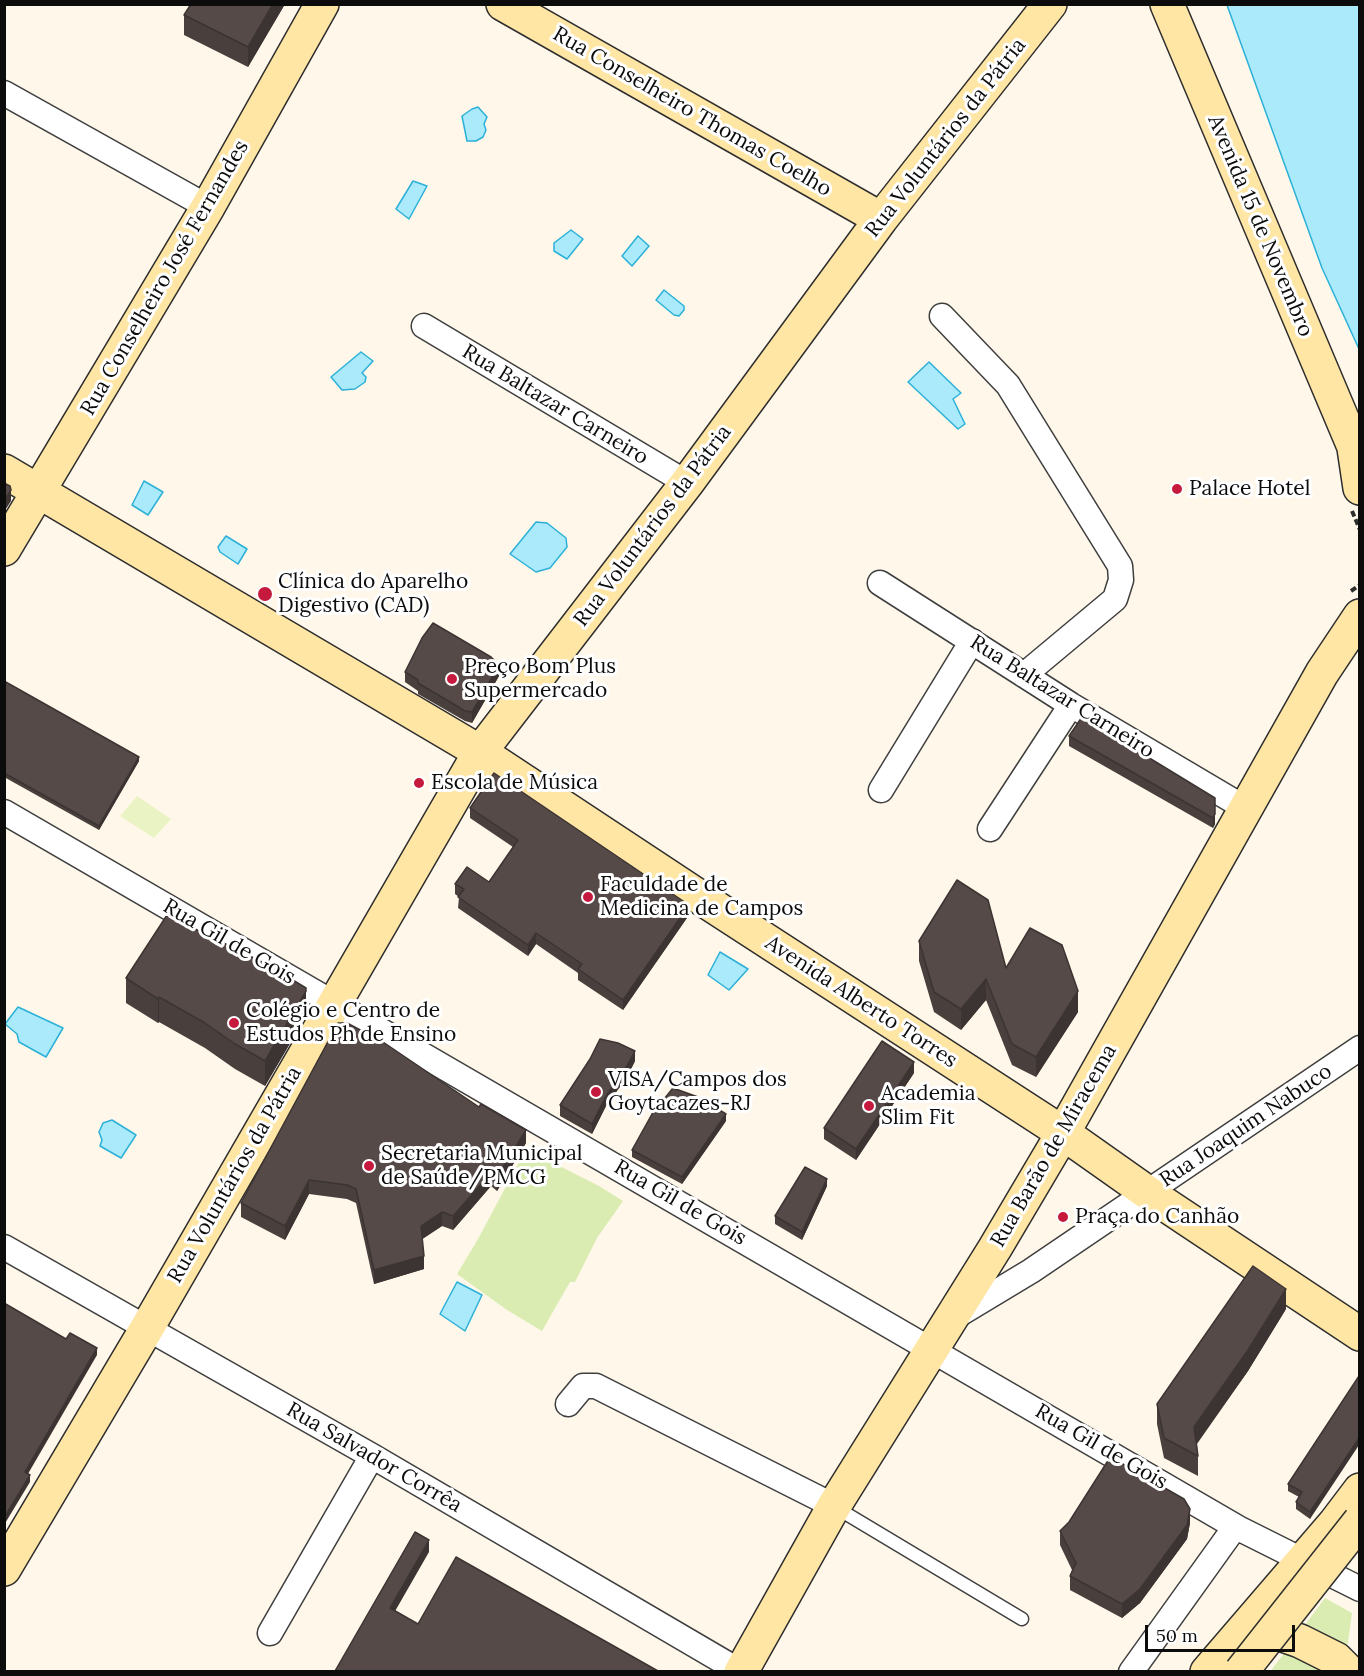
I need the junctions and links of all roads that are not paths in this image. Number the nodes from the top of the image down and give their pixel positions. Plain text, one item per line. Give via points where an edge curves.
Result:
1 (322, 4) edge
2 (503, 4) edge
3 (1050, 4) edge
4 (1167, 4) edge
5 (4, 93) edge
6 (208, 207) junction
7 (881, 219) junction
8 (942, 316) dead end
9 (424, 326) dead end
10 (1357, 454) edge
11 (4, 471) edge
12 (687, 483) junction
13 (1359, 488) edge
14 (39, 491) junction
15 (4, 549) edge
16 (880, 583) dead end
17 (1359, 616) edge
18 (972, 641) junction
19 (1024, 675) junction
20 (1071, 705) junction
21 (480, 752) junction
22 (881, 790) dead end
23 (1245, 808) junction
24 (4, 812) edge
25 (990, 829) dead end
26 (334, 1003) junction
27 (1359, 1048) edge
28 (1063, 1133) junction
29 (1148, 1193) junction
30 (4, 1247) edge
31 (995, 1248) junction
32 (1031, 1271) junction
33 (951, 1319) junction
34 (147, 1328) junction
35 (1359, 1334) edge
36 (932, 1349) junction
37 (568, 1404) dead end
38 (372, 1456) junction
39 (1359, 1490) edge
40 (834, 1506) junction
41 (1359, 1521) edge
42 (1238, 1528) junction
43 (1303, 1561) junction
44 (4, 1569) edge
45 (1359, 1589) edge
46 (1022, 1619) dead end
47 (1243, 1629) junction
48 (270, 1633) dead end
49 (1336, 1667) edge
50 (741, 1671) edge
51 (1131, 1671) edge
52 (1207, 1671) edge
53 (1241, 1671) edge

1 - 6 main road, Rua Conselheiro José Fernandes
2 - 7 main road, Rua Conselheiro Thomas Coelho
3 - 7 main road, Rua Voluntários da Pátria
4 - 10 main road, Avenida 15 de Novembro
5 - 6 street
6 - 14 main road, Rua Conselheiro José Fernandes
7 - 12 main road, Rua Voluntários da Pátria
8 - 19 street via 1008,385 1120,566 1115,599
9 - 12 street, Rua Baltazar Carneiro
10 - 13 main road, Avenida 15 de Novembro
11 - 14 main road, Avenida Alberto Torres
12 - 21 main road, Rua Voluntários da Pátria
14 - 15 main road, Rua Conselheiro José Fernandes
14 - 21 main road, Avenida Alberto Torres
16 - 18 street, Rua Baltazar Carneiro
17 - 23 main road, Rua Barão de Miracema
18 - 19 street, Rua Baltazar Carneiro
18 - 22 street
19 - 20 street, Rua Baltazar Carneiro
20 - 23 street, Rua Baltazar Carneiro
20 - 25 street
21 - 26 main road, Rua Voluntários da Pátria
21 - 28 main road, Avenida Alberto Torres
23 - 28 main road, Rua Barão de Miracema
24 - 26 street, Rua Gil de Gois
26 - 34 main road, Rua Voluntários da Pátria
26 - 36 street, Rua Gil de Gois
27 - 29 street, Rua Joaquim Nabuco
28 - 29 main road, Avenida Alberto Torres
28 - 31 main road, Rua Barão de Miracema
29 - 32 street, Rua Joaquim Nabuco
29 - 35 main road, Avenida Alberto Torres
30 - 34 street, Rua Salvador Corrêa
31 - 32 street
31 - 33 main road, Rua Barão de Miracema
32 - 33 street, Rua Joaquim Nabuco
33 - 36 main road, Rua Barão de Miracema
34 - 38 street, Rua Salvador Corrêa
34 - 44 main road, Rua Voluntários da Pátria
36 - 40 main road, Rua Barão de Miracema
36 - 42 street, Rua Gil de Gois
37 - 40 street via 583,1386 596,1386
38 - 48 street
38 - 50 street, Rua Salvador Corrêa
39 - 43 main road
40 - 46 lane
40 - 50 main road, Rua Barão de Miracema
41 - 53 main road, bridge
42 - 43 street, Rua Gil de Gois
42 - 51 street
43 - 45 street, Rua Gil de Gois
43 - 47 main road
47 - 49 main road via 1289,1637 1320,1649
47 - 52 main road

